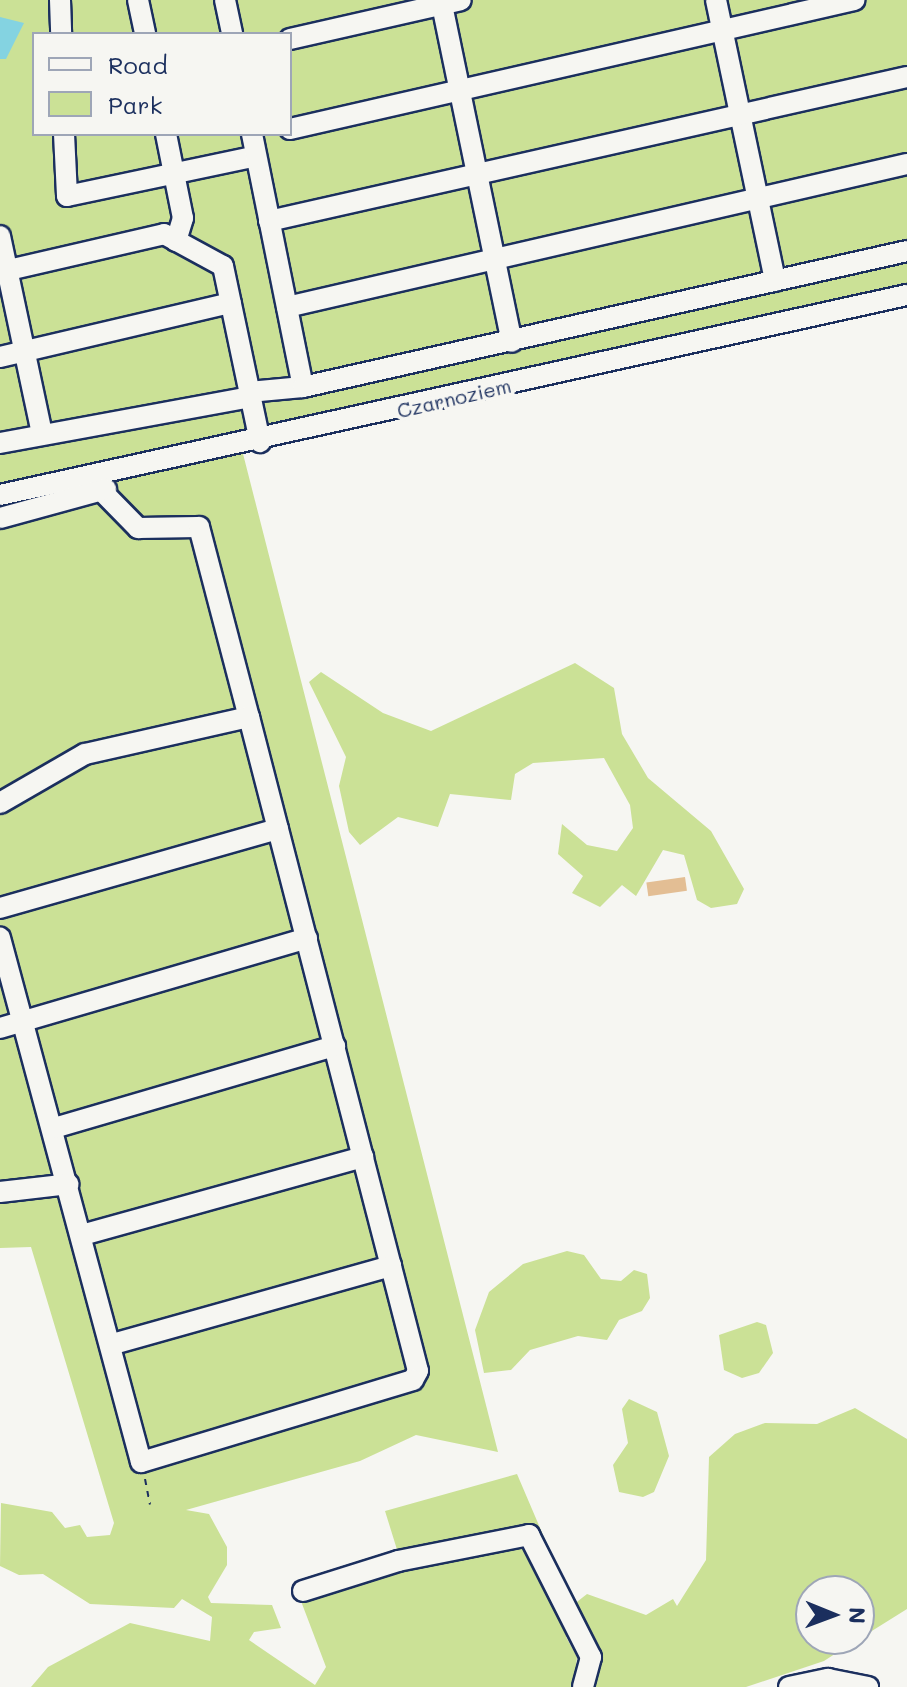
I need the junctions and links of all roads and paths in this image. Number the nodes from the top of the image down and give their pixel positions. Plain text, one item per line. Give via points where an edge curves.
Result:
1 (60, 0) edge
2 (138, 0) edge
3 (225, 0) edge
4 (716, 0) edge
5 (854, 0) edge
6 (448, 1) edge
7 (723, 30) junction
8 (61, 32) edge
9 (145, 32) edge
10 (232, 32) edge
11 (292, 39) edge
12 (907, 77) edge
13 (459, 90) junction
14 (740, 114) junction
15 (292, 129) edge
16 (64, 136) edge
17 (166, 136) edge
18 (258, 140) edge
19 (907, 164) edge
20 (174, 174) junction
21 (477, 174) junction
22 (758, 198) junction
23 (269, 221) junction
24 (0, 236) edge
25 (176, 241) junction
26 (907, 251) edge
27 (494, 258) junction
28 (5, 270) edge
29 (775, 281) junction
30 (907, 295) edge
31 (231, 303) junction
32 (287, 307) junction
33 (512, 342) junction
34 (26, 351) junction
35 (0, 357) edge
36 (303, 387) junction
37 (250, 394) junction
38 (42, 433) junction
39 (260, 442) junction
40 (0, 443) edge
41 (98, 484) junction
42 (0, 495) edge
43 (0, 518) edge
44 (249, 717) junction
45 (0, 803) edge
46 (278, 829) junction
47 (0, 908) edge
48 (0, 938) edge
49 (307, 938) junction
50 (24, 1020) junction
51 (0, 1028) edge
52 (335, 1046) junction
53 (54, 1128) junction
54 (363, 1157) junction
55 (69, 1184) junction
56 (0, 1192) edge
57 (82, 1235) junction
58 (391, 1266) junction
59 (113, 1344) junction
60 (141, 1462) junction
61 (150, 1505) dead end
62 (303, 1591) dead end
63 (583, 1687) edge
64 (789, 1687) edge
65 (868, 1687) edge

1 - 8 street
2 - 9 street
3 - 10 street
4 - 7 street
5 - 7 street
6 - 11 street
6 - 13 street
7 - 13 street
7 - 14 street
12 - 14 street
13 - 15 street
13 - 21 street
14 - 21 street
14 - 22 street
16 - 20 street via 67,196
17 - 20 street
18 - 20 street
18 - 23 street
19 - 22 street
20 - 25 street via 183,218
21 - 23 street
21 - 27 street
22 - 27 street
22 - 29 street
23 - 32 street
24 - 28 street
25 - 28 street via 164,234
25 - 31 street via 223,266
26 - 29 street
27 - 32 street
27 - 33 street
28 - 34 street
29 - 33 street
30 - 39 street, Czarnoziem
31 - 34 street
31 - 37 street
32 - 36 street
33 - 36 street
34 - 35 street
34 - 38 street
36 - 37 street
37 - 38 street
37 - 39 street
38 - 40 street
39 - 41 street, Czarnoziem
41 - 42 street, Czarnoziem
41 - 43 street
41 - 44 street via 138,528 189,521 199,527
44 - 45 street via 85,754
44 - 46 street
46 - 47 street
46 - 49 street
48 - 50 street
49 - 50 street
49 - 52 street
50 - 51 street
50 - 53 street
52 - 53 street
52 - 54 street
53 - 55 street
54 - 57 street
54 - 58 street
55 - 56 street
55 - 57 street
57 - 59 street
58 - 59 street
58 - 60 street via 418,1371 413,1380
59 - 60 street
60 - 61 path
62 - 63 street via 456,1546 529,1535 591,1657
64 - 65 street via 836,1679

